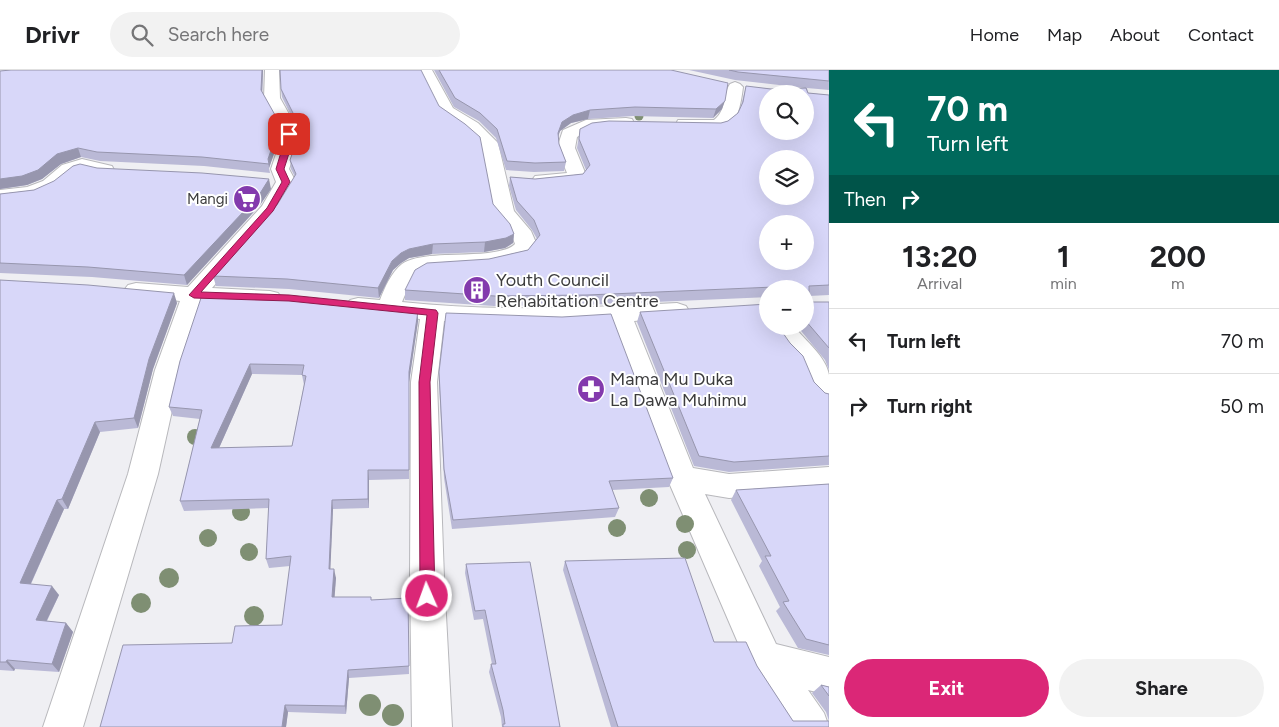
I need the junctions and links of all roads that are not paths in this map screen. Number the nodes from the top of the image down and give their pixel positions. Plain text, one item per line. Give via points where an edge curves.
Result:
1 (272, 70) edge
2 (425, 70) edge
3 (718, 83) edge
4 (736, 86) junction
5 (754, 88) edge
6 (644, 123) edge
7 (671, 124) edge
8 (119, 170) edge
9 (513, 178) junction
10 (0, 196) edge
11 (111, 288) edge
12 (194, 295) junction
13 (289, 298) edge
14 (338, 303) edge
15 (388, 308) junction
16 (696, 309) edge
17 (433, 313) junction
18 (619, 314) junction
19 (787, 335) edge
20 (829, 394) edge
21 (682, 478) junction
22 (829, 479) edge
23 (764, 660) junction
24 (829, 676) edge
25 (63, 727) edge
26 (432, 727) edge
27 (810, 727) edge

1 - 12 street via 272,98 289,134 270,209
2 - 9 street via 446,111 472,127 489,143
3 - 4 street
4 - 5 street
4 - 7 street via 732,111 718,125
6 - 9 street via 586,125 570,134 566,148 577,175 574,178
8 - 10 street via 100,170 82,165 69,169 50,185 31,193
9 - 15 street via 504,213 521,231 524,248 517,254 488,260 424,264 411,268 400,280
11 - 12 street
12 - 13 street
12 - 25 street via 168,370 143,474
14 - 15 street
15 - 17 street
16 - 18 street
17 - 18 street via 560,317
17 - 26 street via 424,382 426,578
18 - 21 street
19 - 20 street via 810,361 820,384
21 - 22 street via 729,486
21 - 23 street
23 - 24 street
23 - 27 street

